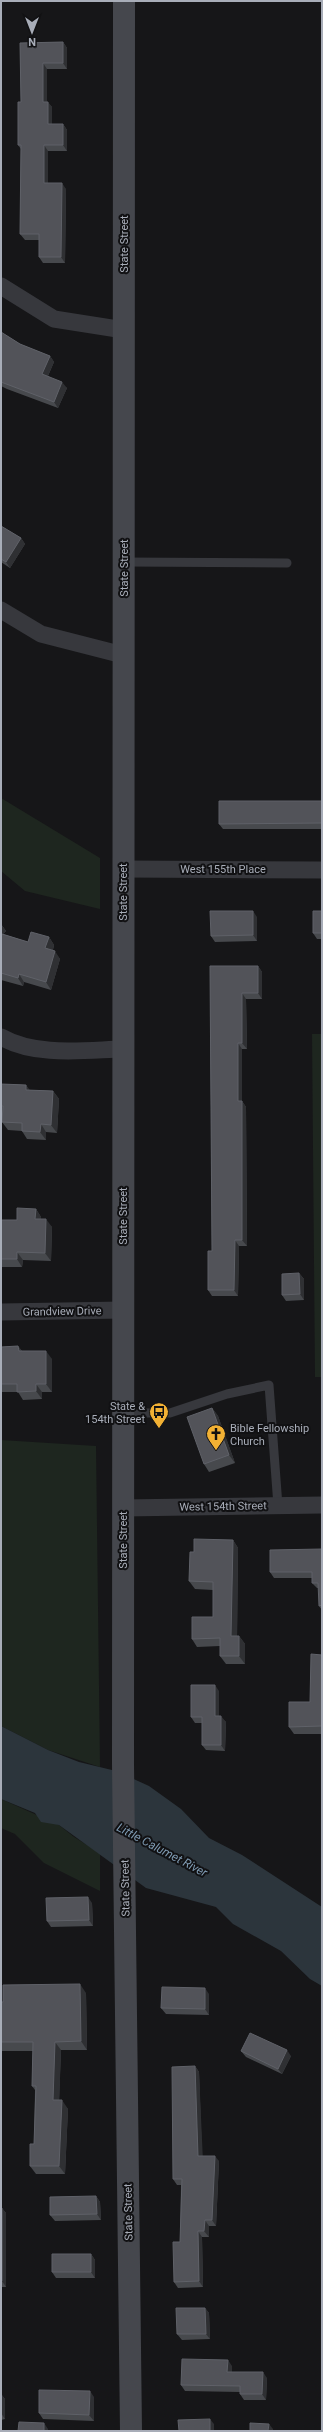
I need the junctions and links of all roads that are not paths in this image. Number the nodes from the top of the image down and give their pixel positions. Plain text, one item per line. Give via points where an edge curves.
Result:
1 (124, 1) edge
2 (1, 286) edge
3 (124, 330) junction
4 (124, 562) junction
5 (287, 563) dead end
6 (1, 610) edge
7 (124, 655) junction
8 (123, 869) junction
9 (322, 870) edge
10 (1, 1037) edge
11 (123, 1049) junction
12 (123, 1310) junction
13 (1, 1312) edge
14 (123, 1414) junction
15 (322, 1505) edge
16 (278, 1506) junction
17 (123, 1508) junction
18 (131, 2431) edge

1 - 3 main road, State Street
2 - 3 street via 54,319
3 - 4 main road, State Street
4 - 5 lane
4 - 7 main road, State Street
6 - 7 street via 41,634
7 - 8 main road, State Street
8 - 9 street, West 155th Place
8 - 11 main road, State Street
10 - 11 street via 32,1047 68,1050
11 - 12 main road, State Street
12 - 13 street, Grandview Drive
12 - 14 main road, State Street
14 - 16 lane via 170,1413 227,1394 268,1385
14 - 17 main road, State Street
15 - 16 street, West 154th Street
16 - 17 street, West 154th Street
17 - 18 main road, State Street via 123,1764

